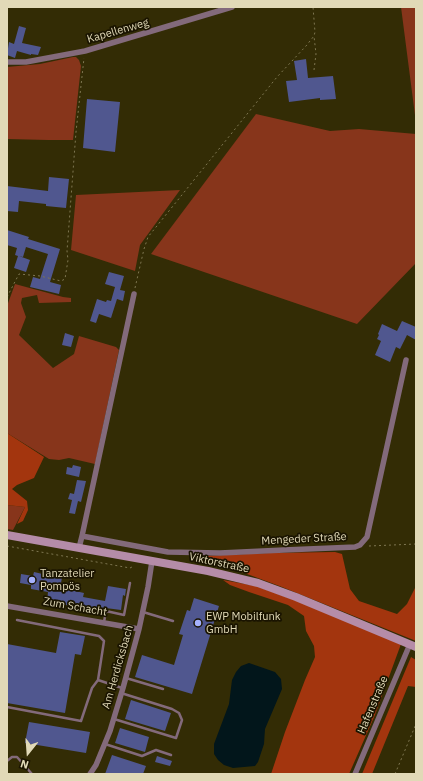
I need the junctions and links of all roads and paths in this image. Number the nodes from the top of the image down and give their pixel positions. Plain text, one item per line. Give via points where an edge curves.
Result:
1 (232, 7) edge
2 (313, 7) edge
3 (314, 36) junction
4 (85, 51) junction
5 (7, 62) edge
6 (314, 70) dead end
7 (134, 294) joint
8 (7, 298) edge
9 (406, 360) dead end
10 (7, 535) edge
11 (82, 536) junction
12 (416, 544) edge
13 (360, 545) junction
14 (7, 546) edge
15 (80, 548) junction
16 (135, 558) junction
17 (152, 561) junction
18 (130, 583) dead end
19 (7, 606) edge
20 (143, 612) junction
21 (17, 620) dead end
22 (173, 621) dead end
23 (104, 623) junction
24 (139, 629) junction
25 (413, 646) edge
26 (125, 678) junction
27 (98, 680) junction
28 (163, 689) dead end
29 (122, 690) junction
30 (7, 707) edge
31 (113, 719) junction
32 (416, 724) edge
33 (104, 744) junction
34 (171, 755) dead end
35 (7, 761) edge
36 (32, 774) edge
37 (90, 774) edge
38 (355, 774) edge
39 (395, 774) edge

1 - 4 street, Kapellenweg
2 - 3 path
3 - 6 path
3 - 7 path via 277,77 148,237
4 - 5 street, Kapellenweg via 26,62
4 - 8 path via 65,280 19,274
7 - 11 street
9 - 13 street, Mengeder Straße via 367,537
10 - 15 main road, Viktorstraße
11 - 13 street, Mengeder Straße via 168,552 220,553
11 - 15 street
12 - 13 path
14 - 16 path via 130,568 134,567
15 - 16 main road, Viktorstraße
16 - 17 main road, Viktorstraße
17 - 20 street, Am Herdicksbach
17 - 25 main road, Viktorstraße via 208,571 258,584 311,603
18 - 23 lane via 124,615 106,611
19 - 23 street, Zum Schacht
20 - 22 lane
20 - 24 street, Am Herdicksbach
21 - 27 lane via 99,636 104,641
23 - 24 street, Zum Schacht
24 - 26 street, Am Herdicksbach
25 - 38 street, Hafenstraße
26 - 28 lane
26 - 29 street, Am Herdicksbach
27 - 29 lane
27 - 30 lane via 92,688 81,721
29 - 31 street, Am Herdicksbach
29 - 31 lane via 172,709 179,713 182,720 176,738
31 - 33 street, Am Herdicksbach
32 - 39 path
33 - 34 lane via 142,756 156,750
33 - 37 street, Am Herdicksbach
35 - 36 lane via 17,757

